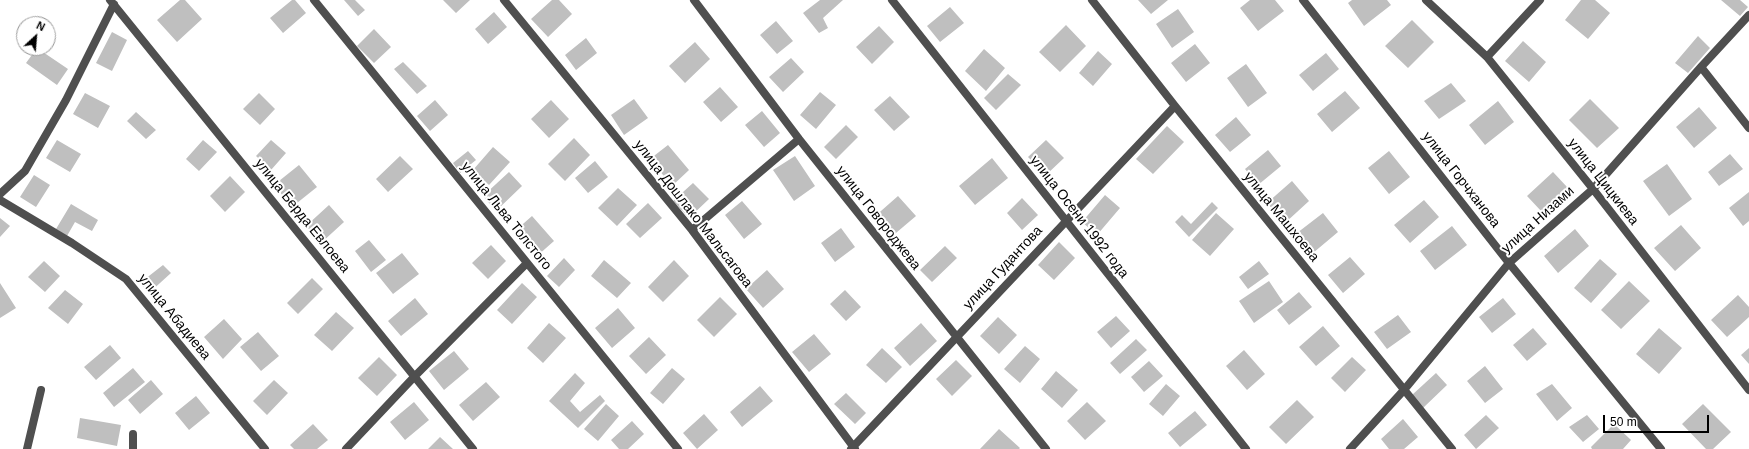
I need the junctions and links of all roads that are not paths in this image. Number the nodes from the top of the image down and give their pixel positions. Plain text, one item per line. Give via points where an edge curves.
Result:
1 (314, 0) edge
2 (504, 0) edge
3 (694, 0) edge
4 (892, 0) edge
5 (1092, 0) edge
6 (1303, 0) edge
7 (1426, 0) edge
8 (1540, 0) edge
9 (112, 2) edge
10 (1749, 15) edge
11 (1486, 57) junction
12 (1701, 67) junction
13 (1175, 106) junction
14 (1749, 128) edge
15 (799, 139) junction
16 (1593, 189) junction
17 (0, 194) edge
18 (0, 200) edge
19 (1066, 222) junction
20 (692, 230) junction
21 (527, 263) junction
22 (1509, 263) junction
23 (956, 337) junction
24 (415, 376) junction
25 (41, 390) dead end
26 (1404, 390) junction
27 (1749, 390) edge
28 (133, 434) dead end
29 (853, 448) edge
30 (27, 449) edge
31 (133, 449) edge
32 (264, 449) edge
33 (346, 449) edge
34 (473, 449) edge
35 (678, 449) edge
36 (1046, 449) edge
37 (1246, 449) edge
38 (1350, 449) edge
39 (1452, 449) edge
40 (1661, 449) edge

1 - 21 street, улица Льва Толстого
2 - 20 street, улица Дошлако Мальсагова
3 - 15 street, улица Говороджева
4 - 19 street, улица Осени 1992 года
5 - 13 street, улица Машхоева
6 - 22 street, улица Горчханова
7 - 11 street, улица Цицкиева
8 - 11 street
9 - 17 street via 66,100 25,171
9 - 24 street, улица Берда Евлоева
10 - 12 street, улица Низами
11 - 16 street, улица Цицкиева
12 - 14 street
12 - 16 street, улица Низами
13 - 19 street, улица Гудантова
13 - 26 street, улица Машхоева
15 - 20 street
15 - 23 street, улица Говороджева
16 - 22 street, улица Низами
16 - 27 street, улица Цицкиева
18 - 32 street, улица Абадиева via 126,279
19 - 23 street, улица Гудантова
19 - 37 street, улица Осени 1992 года
20 - 29 street, улица Дошлако Мальсагова
21 - 24 street
21 - 35 street, улица Льва Толстого
22 - 26 street, улица Низами
22 - 40 street, улица Горчханова
23 - 29 street, улица Гудантова
23 - 36 street, улица Говороджева
24 - 33 street
24 - 34 street, улица Берда Евлоева
25 - 30 street
26 - 38 street, улица Низами
26 - 39 street, улица Машхоева
28 - 31 street

